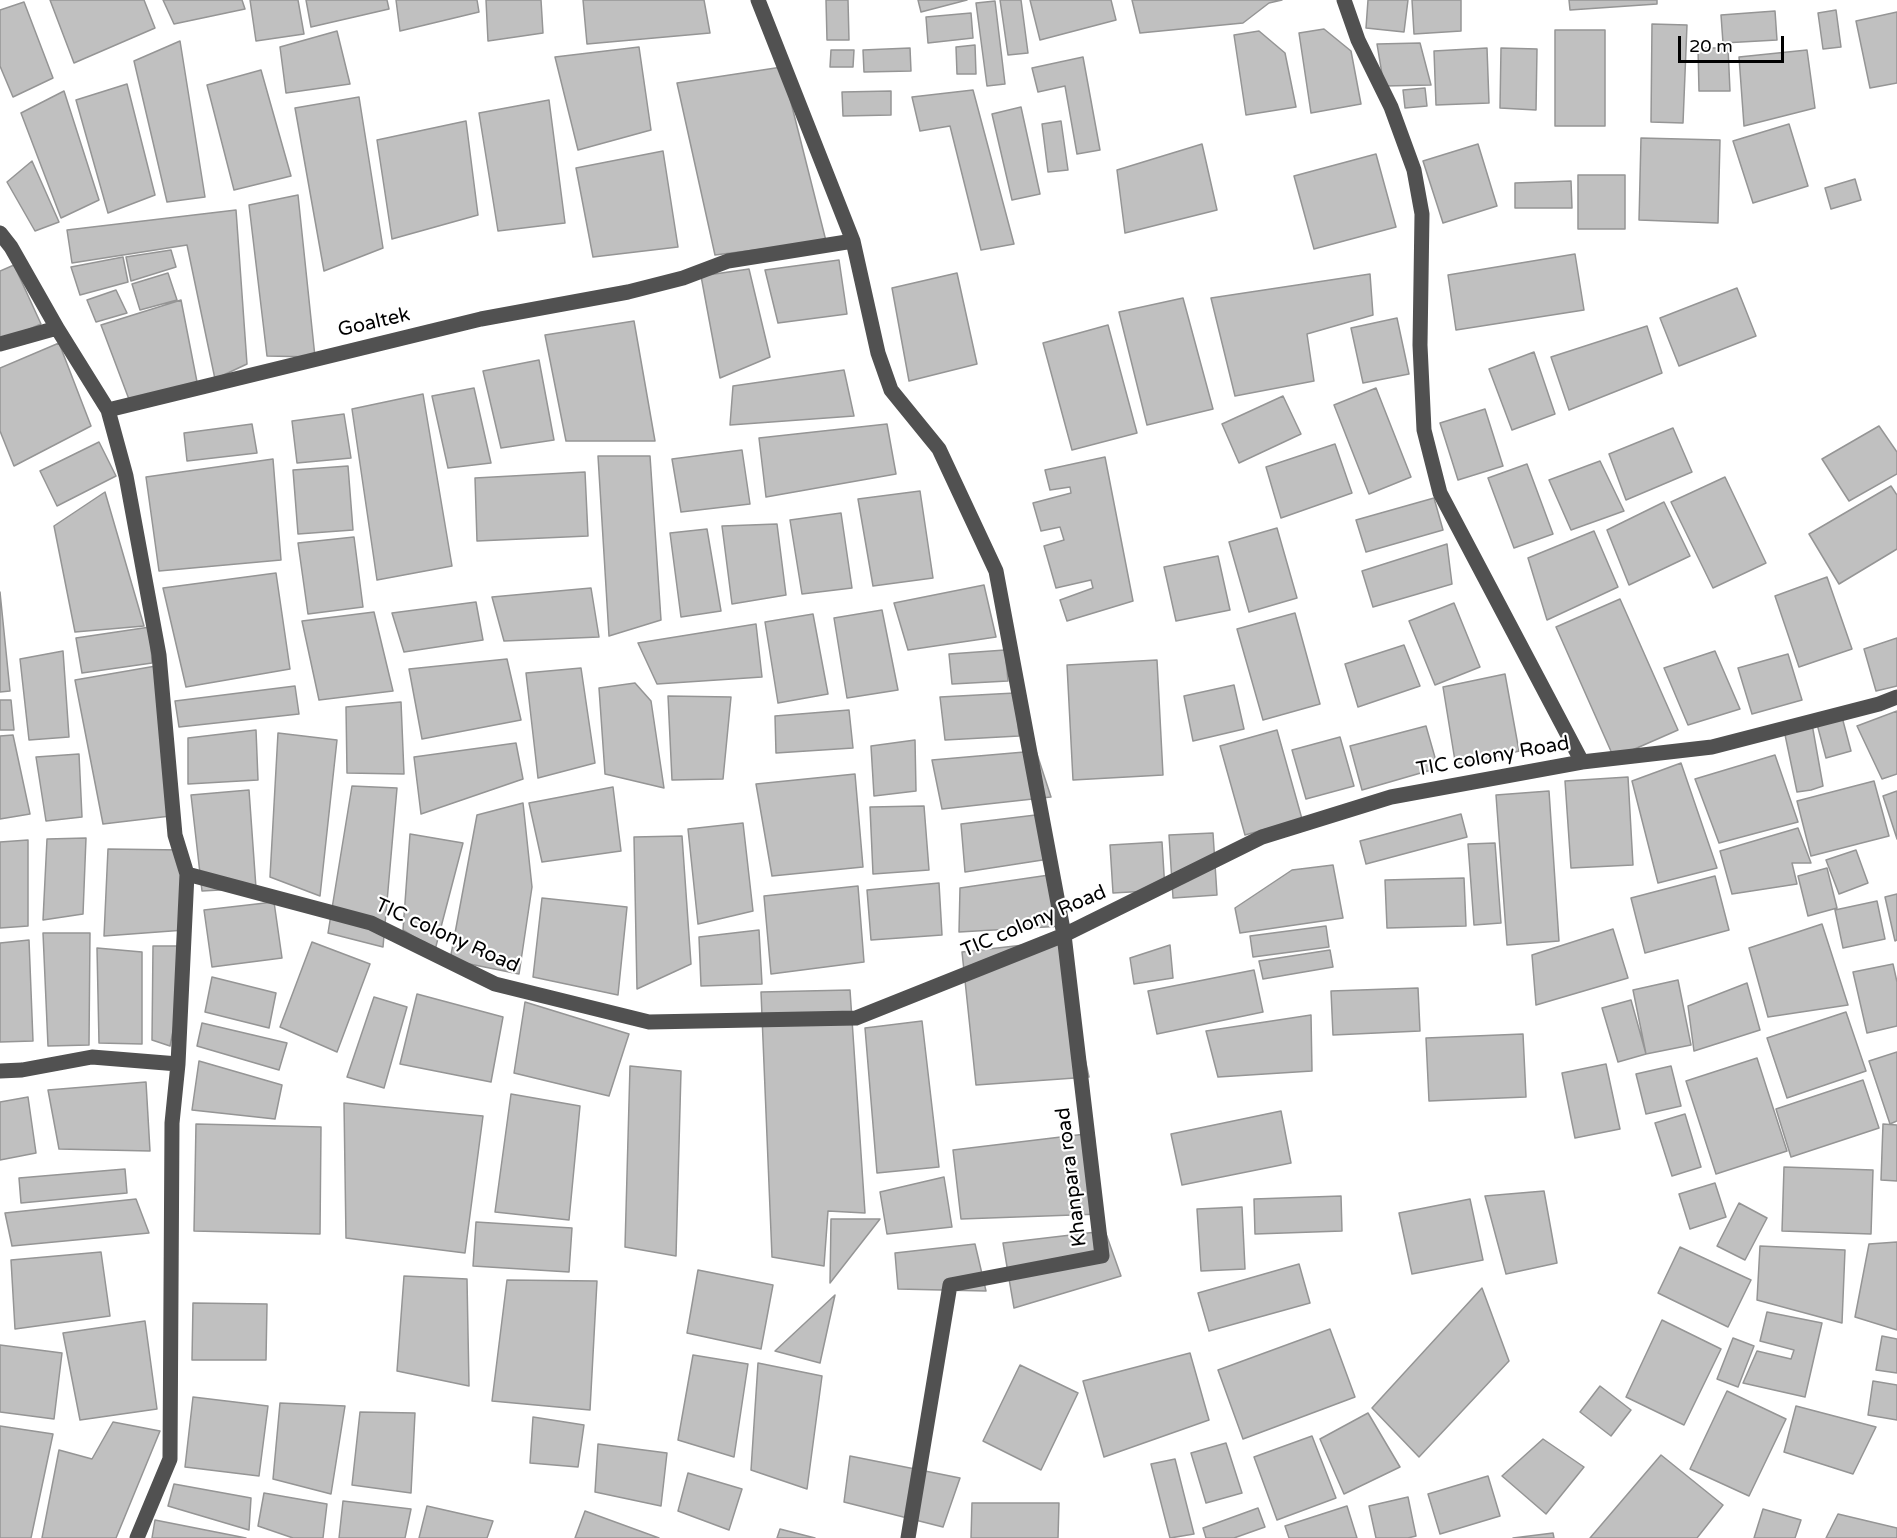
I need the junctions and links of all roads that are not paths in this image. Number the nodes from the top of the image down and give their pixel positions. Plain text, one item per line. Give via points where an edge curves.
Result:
1 (758, 0) edge
2 (1344, 0) edge
3 (0, 233) edge
4 (853, 241) junction
5 (57, 328) junction
6 (0, 345) edge
7 (108, 410) junction
8 (1897, 697) edge
9 (1582, 762) junction
10 (187, 874) junction
11 (1064, 935) junction
12 (178, 1064) junction
13 (0, 1071) edge
14 (137, 1538) edge
15 (908, 1538) edge

1 - 4 street
2 - 9 street via 1414,170 1422,214 1420,345 1424,430 1440,493
3 - 5 street
4 - 7 street, Goaltek via 728,261 628,292 481,319
4 - 11 street via 878,353 891,390 939,449 996,571
5 - 6 street
5 - 7 street
7 - 10 street via 126,476 159,655 175,835
8 - 9 street, TIC colony Road via 1712,747
9 - 11 street, TIC colony Road via 1391,797 1262,837
10 - 11 street, TIC colony Road via 371,923 495,984 649,1022 856,1018
10 - 12 street
11 - 15 street, Khanpara road via 1102,1256 950,1285
12 - 13 street via 92,1057
12 - 14 street via 172,1123 170,1459

